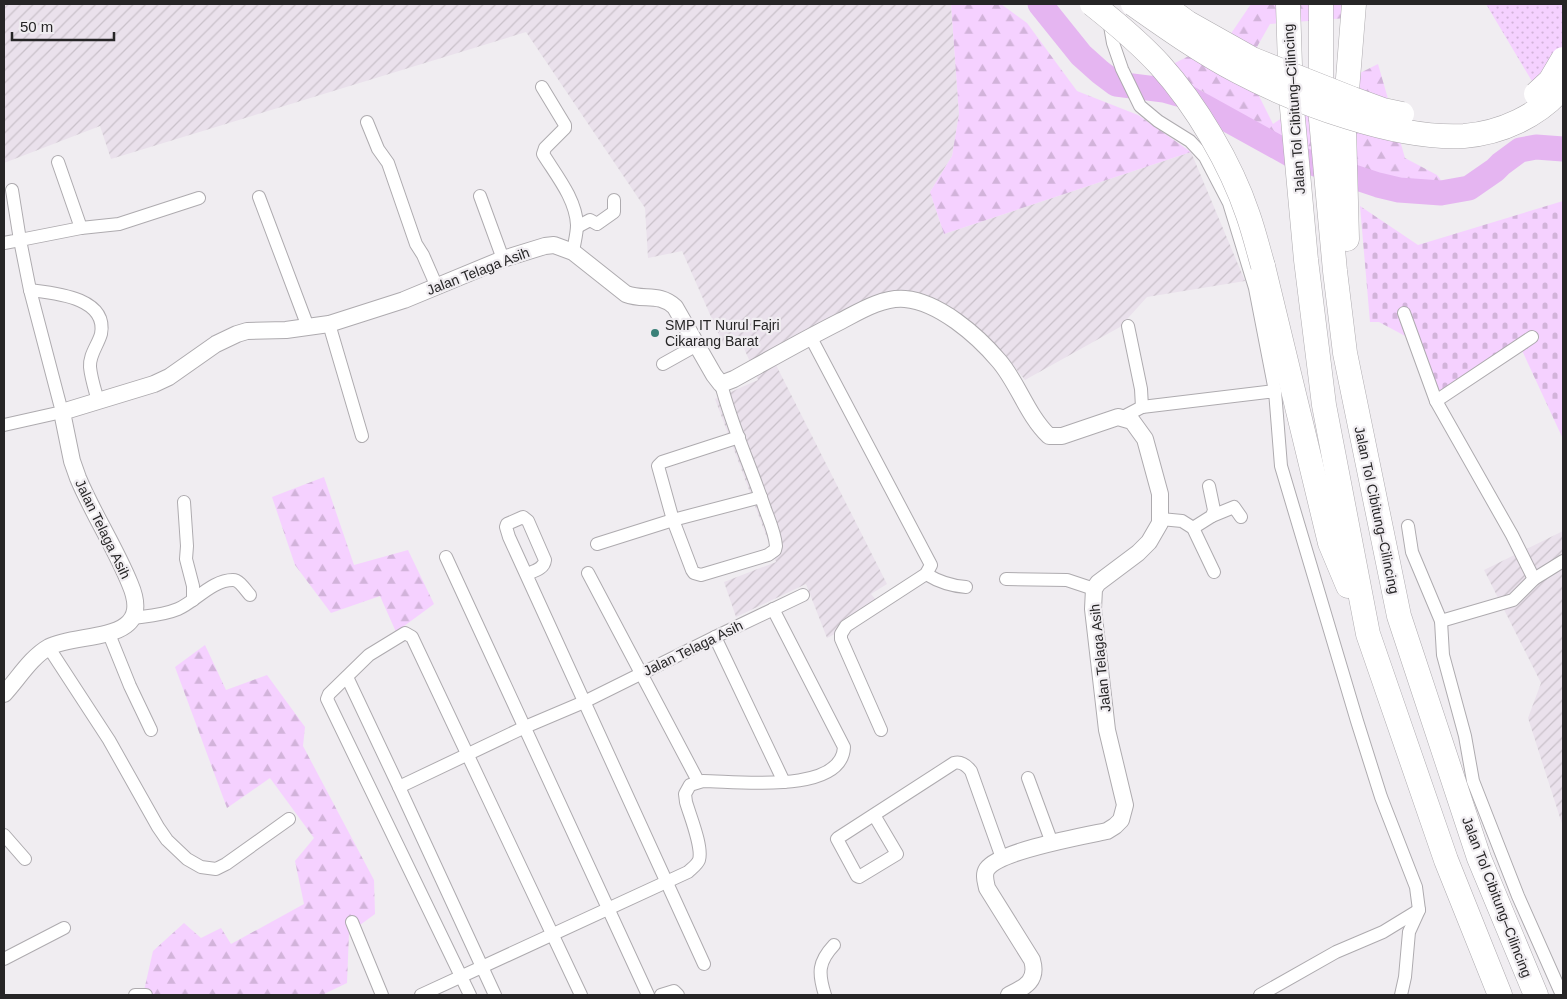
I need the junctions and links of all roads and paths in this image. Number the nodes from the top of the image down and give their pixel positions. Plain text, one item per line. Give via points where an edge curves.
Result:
1 (1092, 4) edge
2 (1105, 4) edge
3 (1133, 4) edge
4 (1162, 4) edge
5 (1288, 4) edge
6 (1321, 4) edge
7 (1354, 4) edge
8 (1563, 59) edge
9 (1563, 87) edge
10 (542, 88) dead end
11 (367, 122) dead end
12 (58, 162) dead end
13 (12, 190) dead end
14 (480, 196) dead end
15 (199, 198) dead end
16 (260, 198) dead end
17 (614, 200) dead end
18 (577, 227) junction
19 (81, 228) junction
20 (20, 240) junction
21 (4, 244) edge
22 (573, 252) junction
23 (503, 259) junction
24 (1341, 275) junction
25 (437, 287) junction
26 (30, 290) junction
27 (1404, 313) dead end
28 (330, 324) junction
29 (1128, 326) dead end
30 (308, 327) junction
31 (810, 336) junction
32 (1532, 337) dead end
33 (697, 345) junction
34 (663, 364) dead end
35 (721, 384) junction
36 (1275, 391) junction
37 (1436, 400) junction
38 (98, 401) junction
39 (1142, 407) junction
40 (62, 412) junction
41 (1123, 418) junction
42 (4, 425) edge
43 (362, 436) dead end
44 (738, 437) junction
45 (1209, 486) dead end
46 (761, 497) junction
47 (184, 502) dead end
48 (1212, 516) junction
49 (1241, 517) dead end
50 (1161, 519) junction
51 (673, 520) junction
52 (1408, 526) dead end
53 (1192, 528) junction
54 (597, 544) dead end
55 (446, 557) dead end
56 (1563, 562) edge
57 (1214, 572) dead end
58 (588, 573) dead end
59 (527, 574) dead end
60 (926, 574) junction
61 (1006, 579) dead end
62 (1534, 580) junction
63 (966, 587) dead end
64 (1094, 589) junction
65 (250, 595) dead end
66 (803, 595) dead end
67 (193, 600) junction
68 (774, 609) junction
69 (133, 618) junction
70 (1441, 621) junction
71 (108, 634) junction
72 (1368, 634) junction
73 (715, 636) junction
74 (48, 648) junction
75 (642, 673) junction
76 (346, 678) junction
77 (4, 694) edge
78 (584, 702) junction
79 (525, 727) junction
80 (151, 730) dead end
81 (880, 730) dead end
82 (467, 755) junction
83 (1028, 778) dead end
84 (698, 781) junction
85 (784, 782) junction
86 (399, 787) junction
87 (874, 815) junction
88 (289, 819) dead end
89 (4, 835) edge
90 (1052, 844) junction
91 (1002, 858) junction
92 (25, 859) dead end
93 (666, 882) junction
94 (608, 909) junction
95 (1419, 910) junction
96 (352, 922) dead end
97 (64, 928) dead end
98 (554, 934) junction
99 (834, 945) dead end
100 (4, 959) edge
101 (704, 964) dead end
102 (482, 967) junction
103 (462, 976) junction
104 (1018, 993) edge
105 (135, 995) edge
106 (146, 995) edge
107 (382, 995) edge
108 (421, 995) edge
109 (470, 995) edge
110 (494, 995) edge
111 (581, 995) edge
112 (648, 995) edge
113 (661, 995) edge
114 (678, 995) edge
115 (825, 995) edge
116 (1260, 995) edge
117 (1401, 995) edge
118 (1500, 995) edge
119 (1536, 995) edge
120 (1562, 995) edge

1 - 72 highway, bridge via 1160,65 1197,114 1223,157 1248,214 1330,544
2 - 36 street via 1113,43 1140,106 1190,141 1205,157 1229,203 1255,288
3 - 9 highway, bridge via 1184,40 1239,72 1350,117 1409,131 1455,136 1509,126 1534,113
4 - 8 highway, bridge via 1188,23 1252,59 1383,110 1426,119 1477,121 1512,110 1542,90
5 - 72 highway, Jalan Tol Cibitung–Cilincing via 1291,97 1324,405
6 - 24 highway, Jalan Tol Cibitung–Cilincing via 1322,119
7 - 24 highway via 1344,128
10 - 18 street via 565,127 543,154 571,204
11 - 25 street via 378,149 388,163 416,244
12 - 19 street
13 - 20 street
14 - 23 street
15 - 19 street via 119,224
16 - 30 street
17 - 18 street via 614,212 607,218 597,224 590,220
18 - 22 street
19 - 20 street
20 - 21 street
20 - 26 street
22 - 23 street, Jalan Telaga Asih via 554,245
22 - 33 street, Jalan Telaga Asih via 626,294 670,302
23 - 25 street, Jalan Telaga Asih
24 - 119 highway, Jalan Tol Cibitung–Cilincing via 1345,353 1399,616 1479,858
25 - 28 street, Jalan Telaga Asih
26 - 38 street via 70,296 96,313 101,333 90,367
26 - 40 street
27 - 37 street
28 - 30 street, Jalan Telaga Asih
28 - 43 street
29 - 39 street
30 - 38 street, Jalan Telaga Asih via 237,334 216,344 169,377
31 - 35 street
31 - 41 street via 886,301 918,301 938,310 989,349 1049,436 1062,436 1103,421
31 - 60 street via 929,558 931,565
32 - 37 street
33 - 34 street
33 - 35 street, Jalan Telaga Asih
35 - 44 street
36 - 39 street
36 - 95 street via 1281,466 1381,797 1416,886
37 - 62 street
38 - 40 street, Jalan Telaga Asih
39 - 41 street
40 - 42 street
40 - 69 street, Jalan Telaga Asih via 78,478 130,584 136,607
41 - 50 street, Jalan Telaga Asih via 1132,421 1144,439 1160,494
44 - 46 street
44 - 51 street via 658,466
45 - 48 street via 1214,510
46 - 51 street
46 - 51 street via 776,542 774,550 768,555 701,575 692,570
47 - 67 street via 186,559
48 - 49 street via 1234,507
48 - 53 street
50 - 53 street via 1182,521
50 - 64 street, Jalan Telaga Asih via 1149,542
51 - 54 street
52 - 70 street via 1412,552
53 - 57 street
55 - 79 street
56 - 62 street
58 - 75 street
59 - 78 street
60 - 63 street via 951,586
60 - 81 street via 846,626 841,634
61 - 64 street via 1067,580
62 - 70 street via 1513,600
64 - 90 street, Jalan Telaga Asih via 1093,609 1108,730 1125,804 1124,812 1121,820 1107,831
65 - 67 street via 238,581 233,580 216,585
66 - 68 street, Jalan Telaga Asih
67 - 69 street via 169,612
68 - 73 street, Jalan Telaga Asih
68 - 85 street via 844,747 842,760 830,770 808,779
69 - 71 street
70 - 120 street via 1443,655 1465,736 1473,781 1518,896
71 - 74 street
71 - 80 street
72 - 118 highway, Jalan Tol Cibitung–Cilincing via 1446,860
73 - 75 street, Jalan Telaga Asih
73 - 85 street
74 - 77 street via 34,659
74 - 88 street via 109,740 158,827 187,859 201,867 216,869
75 - 78 street, Jalan Telaga Asih
75 - 84 street
76 - 82 street via 369,655 401,634 408,634
76 - 86 street
76 - 103 street via 329,694 330,707
78 - 79 street, Jalan Telaga Asih
78 - 93 street
79 - 82 street, Jalan Telaga Asih
79 - 94 street
82 - 86 street, Jalan Telaga Asih
82 - 98 street
83 - 90 street
84 - 85 street
84 - 93 street via 690,785 685,794 700,850 699,860 688,872
86 - 102 street
87 - 87 street via 837,839 859,877 897,854
87 - 91 street via 959,762 971,771
89 - 92 street
90 - 91 street, Jalan Telaga Asih
91 - 104 street, Jalan Telaga Asih via 987,869 984,876 987,888 1032,960 1033,975
93 - 94 street
93 - 101 street
94 - 98 street
94 - 112 street
95 - 116 street
95 - 117 street via 1409,932
96 - 107 street
97 - 100 street
98 - 102 street
98 - 111 street
99 - 115 street via 821,961
102 - 103 street
102 - 110 street
103 - 108 street
103 - 109 street
105 - 106 street
113 - 114 street via 674,991

